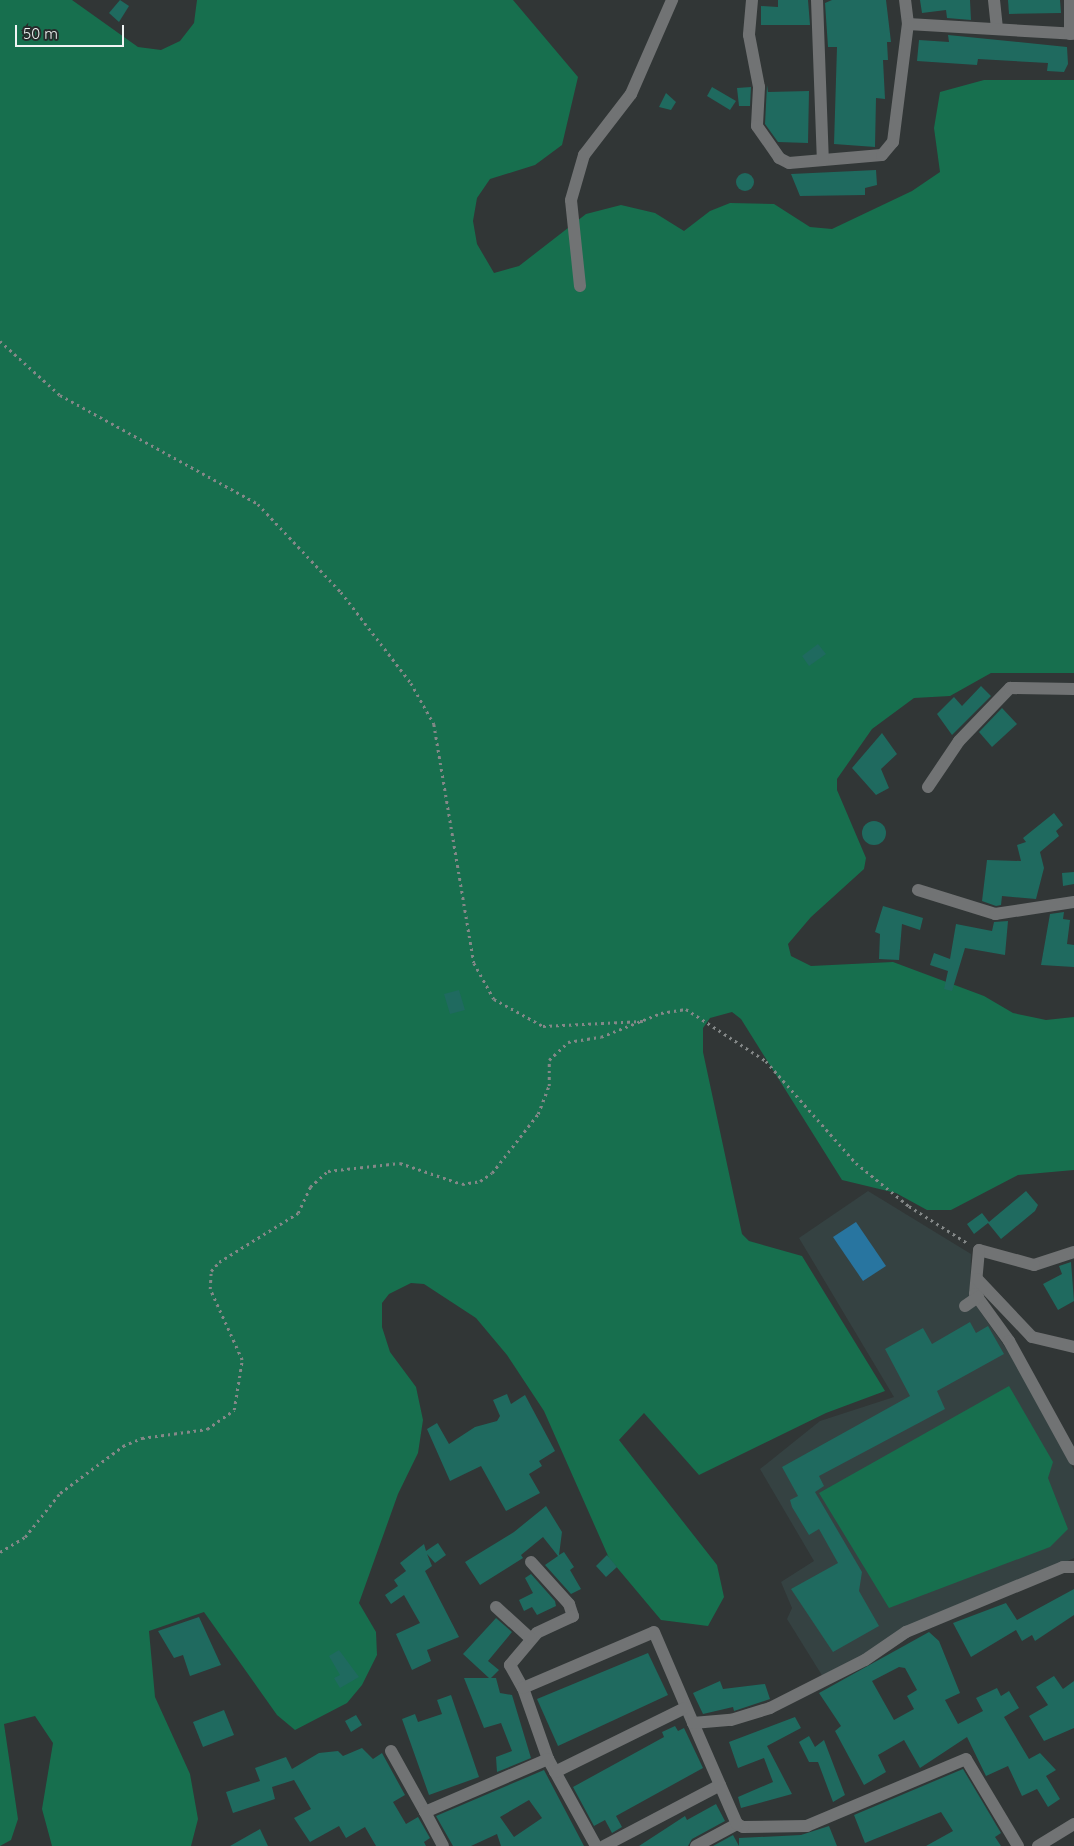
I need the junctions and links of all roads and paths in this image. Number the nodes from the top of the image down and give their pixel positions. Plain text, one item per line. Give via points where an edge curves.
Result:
1 (672, 0) edge
2 (752, 0) edge
3 (817, 0) edge
4 (905, 0) edge
5 (994, 0) edge
6 (1070, 0) edge
7 (908, 24) junction
8 (997, 29) junction
9 (1072, 34) edge
10 (823, 160) junction
11 (580, 286) dead end
12 (0, 341) edge
13 (1074, 689) edge
14 (928, 787) dead end
15 (918, 890) dead end
16 (1074, 902) edge
17 (646, 1020) junction
18 (979, 1250) junction
19 (1074, 1252) edge
20 (977, 1280) junction
21 (978, 1297) junction
22 (965, 1306) dead end
23 (1074, 1347) edge
24 (1074, 1459) edge
25 (0, 1552) edge
26 (531, 1562) dead end
27 (1074, 1566) edge
28 (496, 1607) dead end
29 (531, 1639) junction
30 (523, 1688) junction
31 (685, 1708) junction
32 (692, 1724) junction
33 (391, 1751) dead end
34 (548, 1759) junction
35 (555, 1772) junction
36 (720, 1785) junction
37 (425, 1812) junction
38 (738, 1824) junction
39 (1074, 1824) edge
40 (443, 1846) edge
41 (596, 1846) edge
42 (604, 1846) edge
43 (696, 1846) edge
44 (1018, 1846) edge
45 (1038, 1846) edge

1 - 11 street via 632,94 584,155 571,200
2 - 10 street via 749,35 759,87 757,126 778,158 789,163
3 - 10 street
4 - 7 street
5 - 8 street
6 - 9 street
7 - 8 street
7 - 10 street via 893,142 882,155
8 - 9 street
12 - 17 path via 60,395 258,504 341,592 411,683 436,733 474,963 494,999 543,1026
13 - 14 street via 1010,688 964,735
15 - 16 street via 995,914
17 - 18 path via 677,1008 686,1009 758,1055 786,1080 856,1163 909,1206
17 - 25 path via 601,1037 568,1042 557,1052 549,1060 549,1086 538,1114 492,1173 480,1181 462,1184 400,1163 328,1171 310,1187 298,1213 229,1254 211,1271 213,1298 242,1360 234,1410 223,1421 207,1429 142,1438 123,1446 60,1493 25,1537
18 - 19 street via 1034,1265
18 - 20 street
20 - 21 street
20 - 23 street via 1032,1337
21 - 22 street
21 - 24 street via 1009,1341
26 - 29 street via 569,1604 573,1616
27 - 32 street via 1063,1567 906,1632 865,1660 770,1708 732,1720
28 - 29 street
29 - 30 street via 510,1665
30 - 31 street via 654,1632
30 - 34 street
31 - 32 street
31 - 35 street
32 - 36 street
33 - 37 street
34 - 35 street
34 - 37 street
35 - 41 street
36 - 38 street
36 - 42 street
37 - 40 street
38 - 43 street
38 - 44 street via 807,1826 966,1759
39 - 45 street

